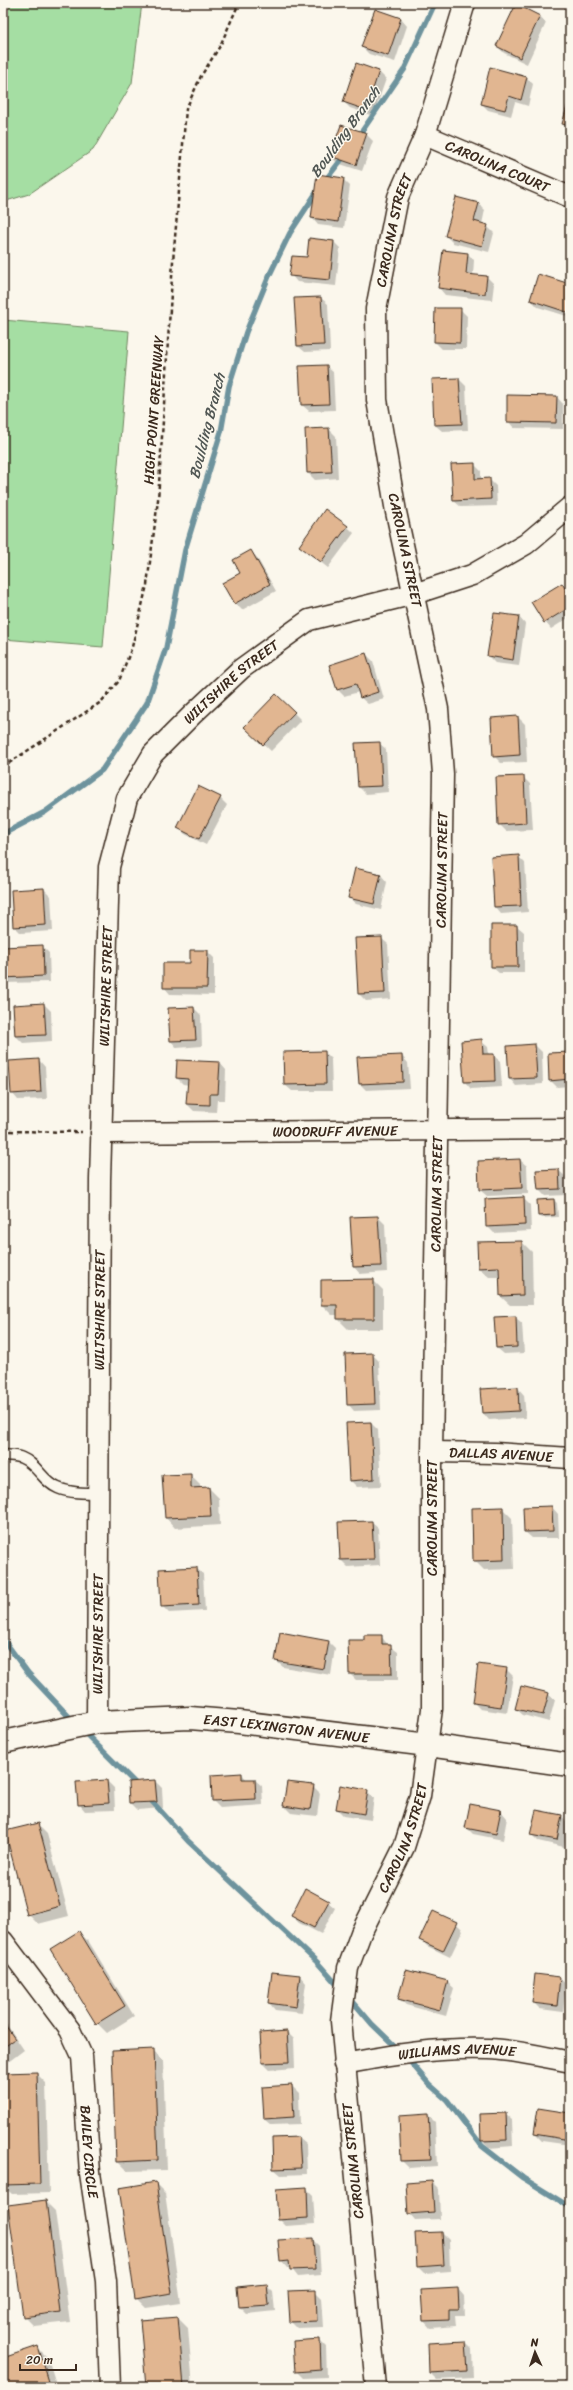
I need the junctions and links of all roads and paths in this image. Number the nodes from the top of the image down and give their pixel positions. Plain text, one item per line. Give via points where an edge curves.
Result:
1 (239, 3) edge
2 (466, 3) edge
3 (425, 135) junction
4 (570, 198) edge
5 (570, 507) edge
6 (414, 594) junction
7 (3, 767) edge
8 (437, 1128) junction
9 (570, 1129) edge
10 (3, 1131) edge
11 (101, 1133) junction
12 (432, 1452) junction
13 (3, 1455) edge
14 (570, 1458) edge
15 (98, 1494) junction
16 (97, 1722) junction
17 (3, 1742) edge
18 (428, 1745) junction
19 (570, 1765) edge
20 (3, 1941) edge
21 (570, 2062) edge
22 (344, 2064) junction
23 (110, 2387) edge
24 (376, 2387) edge

1 - 7 path, HIGH POINT GREENWAY via 220,46 201,76 186,108 173,261 158,500 147,585 132,646 119,681 101,702
2 - 3 street, CAROLINA STREET
3 - 4 street, CAROLINA COURT
3 - 6 street, CAROLINA STREET via 398,198 376,308 377,400
5 - 6 street, WILTSHIRE STREET via 526,544 472,575
6 - 8 street, CAROLINA STREET via 438,709 444,774
6 - 11 street, WILTSHIRE STREET via 309,620 241,669 193,714 154,754 127,798 109,867
8 - 9 street, WOODRUFF AVENUE
8 - 11 street, WOODRUFF AVENUE
8 - 12 street, CAROLINA STREET
10 - 11 path
11 - 15 street, WILTSHIRE STREET
12 - 14 street, DALLAS AVENUE
12 - 18 street, CAROLINA STREET via 432,1709
13 - 15 lane via 21,1457 31,1463 57,1488
15 - 16 street, WILTSHIRE STREET
16 - 17 main road, EAST LEXINGTON AVENUE
16 - 18 main road, EAST LEXINGTON AVENUE via 190,1718
18 - 19 main road, EAST LEXINGTON AVENUE
18 - 22 street, CAROLINA STREET via 420,1796 404,1847 361,1933 348,1968 341,2021
20 - 23 street, BAILEY CIRCLE via 70,2030 82,2056 90,2173 106,2281
21 - 22 street, WILLIAMS AVENUE via 490,2049 422,2052
22 - 24 street, CAROLINA STREET

